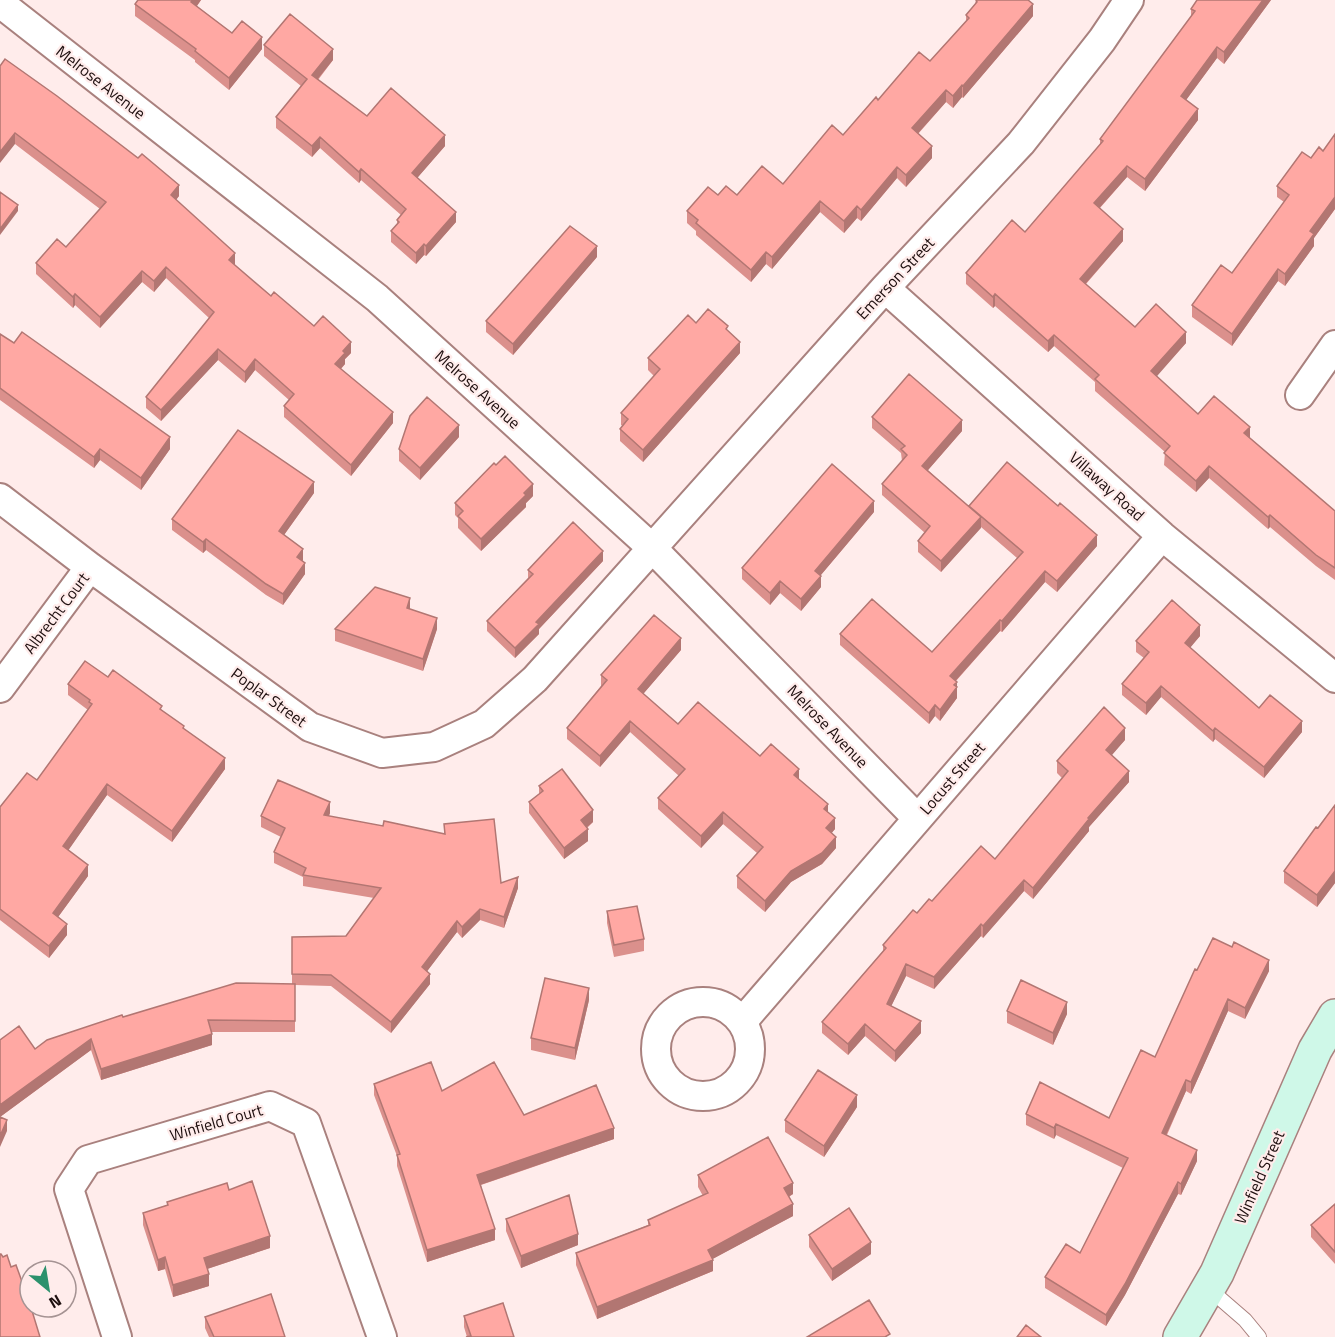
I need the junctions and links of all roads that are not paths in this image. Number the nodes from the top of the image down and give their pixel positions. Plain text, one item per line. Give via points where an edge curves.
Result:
1 (1129, 0) edge
2 (0, 3) edge
3 (885, 288) junction
4 (1335, 345) edge
5 (1300, 394) dead end
6 (0, 498) edge
7 (1162, 536) junction
8 (652, 548) junction
9 (90, 567) junction
10 (1335, 678) edge
11 (0, 688) edge
12 (918, 818) junction
13 (1335, 1016) edge
14 (742, 1022) dead end
15 (1208, 1288) junction
16 (117, 1337) edge
17 (382, 1337) edge
18 (1180, 1337) edge
19 (1258, 1337) edge

1 - 3 street, Emerson Street via 1021,143
2 - 8 street, Melrose Avenue via 377,298
3 - 7 street, Villaway Road
3 - 8 street, Emerson Street
4 - 5 street
6 - 9 street, Poplar Street
7 - 10 street, Villaway Road
7 - 12 street, Locust Street
8 - 9 street, Poplar Street via 535,679 484,724 434,747 382,753 310,727
8 - 12 street, Melrose Avenue
9 - 11 street, Albrecht Court
12 - 14 street, Locust Street
13 - 15 main road, Winfield Street via 1315,1050
15 - 18 main road, Winfield Street
15 - 19 lane via 1245,1320
16 - 17 street, Winfield Court via 69,1189 88,1160 270,1106 306,1123

